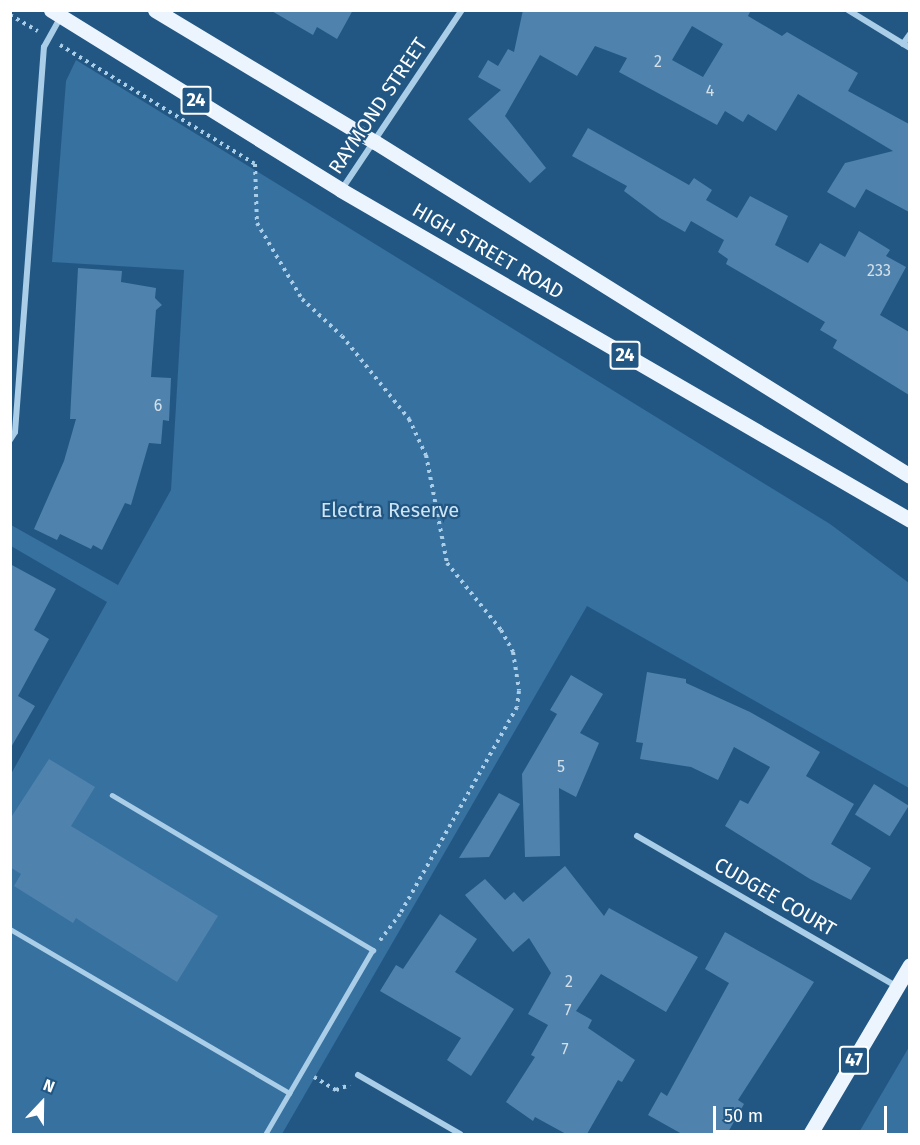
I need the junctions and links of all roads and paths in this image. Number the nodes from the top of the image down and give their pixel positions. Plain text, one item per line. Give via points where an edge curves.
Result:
1 (155, 10) edge
2 (462, 10) edge
3 (848, 10) edge
4 (59, 12) edge
5 (10, 15) edge
6 (909, 34) edge
7 (49, 38) junction
8 (906, 46) edge
9 (375, 142) junction
10 (341, 190) junction
11 (10, 440) edge
12 (909, 476) edge
13 (909, 520) edge
14 (112, 795) dead end
15 (637, 836) dead end
16 (10, 929) edge
17 (373, 950) junction
18 (909, 965) edge
19 (897, 986) junction
20 (303, 1071) junction
21 (358, 1075) joint
22 (290, 1093) junction
23 (266, 1134) edge
24 (460, 1134) edge
25 (810, 1134) edge

1 - 9 main road, HIGH STREET ROAD / 24
2 - 9 street, RAYMOND STREET
3 - 8 street
4 - 7 street
4 - 10 main road, HIGH STREET ROAD / 24
5 - 7 path
6 - 8 street
7 - 11 street via 44,47 15,432
7 - 17 path via 255,164 257,223 302,299 342,336 409,419 426,455 447,562 501,630 513,652 519,691 517,707 400,914
9 - 10 street, RAYMOND STREET
9 - 12 main road, HIGH STREET ROAD / 24
10 - 13 main road, HIGH STREET ROAD / 24
14 - 17 lane
15 - 19 street, CUDGEE COURT
16 - 22 lane
17 - 20 lane
18 - 19 main road, 47
19 - 25 main road, 47
20 - 21 path via 336,1090 351,1084
20 - 22 lane
21 - 24 street
22 - 23 lane

